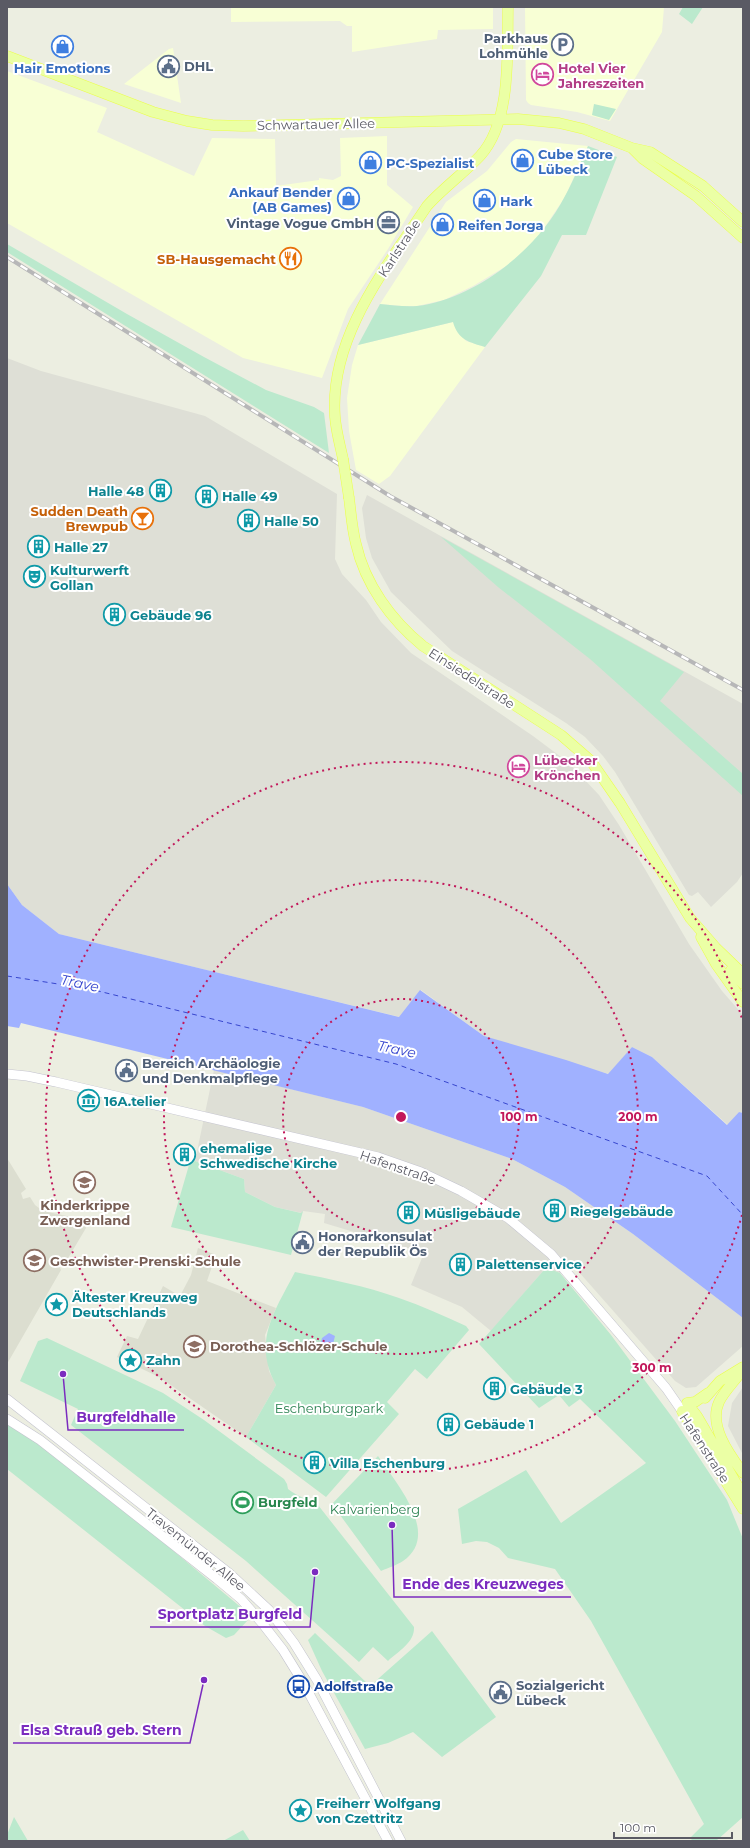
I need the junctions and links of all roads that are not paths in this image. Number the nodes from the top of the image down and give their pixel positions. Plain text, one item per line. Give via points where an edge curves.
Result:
1 (508, 7) edge
2 (7, 56) edge
3 (500, 120) junction
4 (632, 148) junction
5 (743, 222) edge
6 (743, 238) edge
7 (335, 398) joint
8 (690, 918) junction
9 (704, 943) junction
10 (743, 974) edge
11 (743, 984) edge
12 (743, 1002) edge
13 (7, 1074) edge
14 (743, 1368) edge
15 (708, 1393) junction
16 (7, 1398) edge
17 (684, 1407) junction
18 (716, 1411) junction
19 (697, 1416) junction
20 (7, 1419) edge
21 (698, 1437) junction
22 (743, 1473) edge
23 (743, 1495) edge
24 (743, 1509) edge
25 (388, 1841) edge
26 (401, 1841) edge

1 - 3 main road, Karlstraße via 507,51
2 - 3 main road, Schwartauer Allee via 153,112 212,125
3 - 4 main road, Schwartauer Allee via 559,123 586,129
3 - 7 main road, Karlstraße via 481,155 427,206 366,301 344,348
4 - 5 main road, Schwartauer Allee via 650,152 703,186
4 - 6 main road, Schwartauer Allee via 643,159 696,196
7 - 8 main road, Einsiedelstraße, bridge via 336,425 356,544 365,572 391,615 422,646 561,735 591,760
8 - 9 main road, Einsiedelstraße
8 - 10 main road, Einsiedelstraße
9 - 11 main road, Einsiedelstraße
9 - 12 main road, Einsiedelstraße
13 - 17 main road, Hafenstraße via 56,1082 378,1157 421,1172 461,1191 508,1218 551,1254
14 - 15 main road via 720,1381
14 - 18 main road via 723,1395
15 - 17 main road
15 - 19 main road
16 - 26 main road, Travemünder Allee via 229,1573 272,1613 317,1680
17 - 19 main road, Hafenstraße
17 - 21 main road, Hafenstraße
18 - 19 main road via 710,1417
18 - 22 main road via 721,1439
19 - 21 main road
19 - 23 main road, Hafenstraße
20 - 25 main road, Travemünder Allee via 40,1440 241,1599 276,1640 296,1671
21 - 24 main road, Hafenstraße

